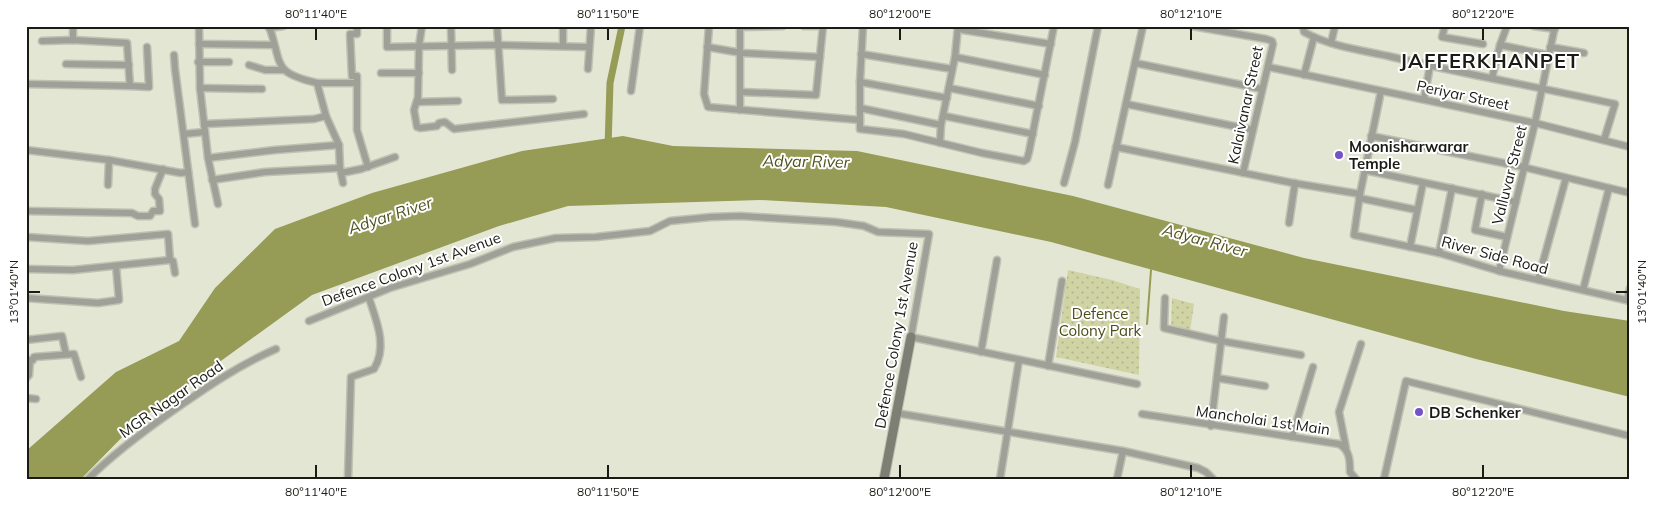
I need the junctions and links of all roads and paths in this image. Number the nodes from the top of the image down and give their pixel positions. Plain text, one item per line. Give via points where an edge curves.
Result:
1 (73, 26) edge
2 (199, 26) edge
3 (283, 26) edge
4 (357, 26) edge
5 (387, 26) edge
6 (422, 26) edge
7 (451, 26) edge
8 (497, 26) edge
9 (563, 26) edge
10 (591, 26) edge
11 (640, 26) edge
12 (709, 26) edge
13 (740, 26) edge
14 (784, 26) edge
15 (804, 26) edge
16 (822, 26) edge
17 (864, 26) edge
18 (958, 26) edge
19 (1054, 26) edge
20 (1098, 26) edge
21 (1144, 26) edge
22 (1192, 26) edge
23 (1303, 26) edge
24 (1335, 26) edge
25 (1445, 26) edge
26 (1507, 26) edge
27 (1534, 26) edge
28 (269, 27) edge
29 (1555, 28) edge
30 (1314, 38) junction
31 (73, 40) junction
32 (42, 41) dead end
33 (1331, 43) junction
34 (199, 44) junction
35 (1052, 44) junction
36 (1483, 44) dead end
37 (274, 45) junction
38 (497, 45) junction
39 (1500, 45) junction
40 (419, 46) junction
41 (563, 46) junction
42 (147, 47) dead end
43 (451, 47) junction
44 (588, 47) junction
45 (707, 47) junction
46 (1550, 48) junction
47 (742, 53) junction
48 (1584, 53) dead end
49 (861, 54) junction
50 (174, 55) dead end
51 (1548, 55) junction
52 (820, 57) junction
53 (955, 57) junction
54 (198, 62) junction
55 (229, 62) dead end
56 (1135, 62) junction
57 (66, 64) dead end
58 (249, 65) dead end
59 (129, 66) junction
60 (1430, 66) junction
61 (1268, 67) junction
62 (588, 69) dead end
63 (952, 69) junction
64 (283, 70) junction
65 (452, 70) dead end
66 (382, 73) dead end
67 (419, 73) junction
68 (1045, 75) junction
69 (1304, 75) junction
70 (1492, 78) junction
71 (860, 82) junction
72 (357, 83) junction
73 (26, 84) edge
74 (317, 84) junction
75 (130, 86) junction
76 (200, 88) junction
77 (949, 88) junction
78 (1542, 88) junction
79 (262, 89) dead end
80 (1262, 89) junction
81 (631, 91) dead end
82 (1381, 91) junction
83 (741, 92) junction
84 (947, 98) junction
85 (553, 99) dead end
86 (1424, 99) junction
87 (458, 101) dead end
88 (417, 102) junction
89 (1126, 104) junction
90 (1039, 106) junction
91 (860, 108) junction
92 (740, 110) junction
93 (584, 114) dead end
94 (326, 116) junction
95 (944, 116) junction
96 (860, 120) junction
97 (1535, 123) junction
98 (204, 124) junction
99 (941, 126) junction
100 (1253, 130) junction
101 (205, 132) junction
102 (184, 134) junction
103 (1032, 134) junction
104 (1371, 136) junction
105 (1604, 140) junction
106 (940, 143) junction
107 (340, 145) junction
108 (1116, 147) junction
109 (1630, 147) edge
110 (26, 150) edge
111 (394, 157) dead end
112 (208, 158) junction
113 (109, 160) junction
114 (368, 167) junction
115 (1523, 167) junction
116 (163, 169) junction
117 (1364, 170) junction
118 (341, 171) junction
119 (188, 172) junction
120 (1243, 173) junction
121 (1566, 178) junction
122 (212, 180) junction
123 (343, 183) dead end
124 (1064, 183) dead end
125 (1295, 183) junction
126 (1423, 183) junction
127 (108, 185) dead end
128 (1108, 185) dead end
129 (1452, 188) junction
130 (1609, 188) junction
131 (1630, 193) edge
132 (1482, 194) junction
133 (1360, 196) junction
134 (1516, 202) junction
135 (218, 204) dead end
136 (1417, 210) junction
137 (26, 211) edge
138 (1289, 223) dead end
139 (195, 224) dead end
140 (26, 237) edge
141 (1507, 237) junction
142 (1410, 247) junction
143 (1439, 253) junction
144 (170, 260) junction
145 (997, 260) dead end
146 (116, 266) junction
147 (26, 269) edge
148 (1499, 271) junction
149 (175, 273) dead end
150 (1538, 280) junction
151 (1062, 281) dead end
152 (1630, 288) edge
153 (1583, 290) junction
154 (26, 298) edge
155 (369, 298) junction
156 (1165, 298) dead end
157 (1628, 301) edge
158 (1224, 317) dead end
159 (309, 321) dead end
160 (911, 337) junction
161 (26, 340) edge
162 (1221, 341) junction
163 (1361, 344) dead end
164 (276, 349) dead end
165 (981, 352) junction
166 (66, 354) junction
167 (1301, 355) dead end
168 (28, 360) edge
169 (1019, 360) junction
170 (1048, 366) junction
171 (1313, 367) dead end
172 (81, 377) dead end
173 (26, 378) edge
174 (1217, 378) junction
175 (1136, 384) dead end
176 (1265, 386) dead end
177 (26, 398) edge
178 (36, 399) dead end
179 (896, 413) junction
180 (1142, 414) dead end
181 (1211, 426) junction
182 (1008, 431) junction
183 (1292, 436) junction
184 (1630, 436) edge
185 (1346, 448) junction
186 (1123, 451) junction
187 (88, 479) edge
188 (348, 479) edge
189 (885, 479) edge
190 (1000, 479) edge
191 (1117, 479) edge
192 (1213, 479) edge
193 (1356, 479) edge
194 (1384, 479) edge

1 - 31 street
2 - 34 street
3 - 28 street
4 - 72 street via 357,34 350,34 352,76 357,76
5 - 40 street via 387,47
6 - 40 street
7 - 43 street
8 - 38 street
9 - 41 street
10 - 44 street
11 - 81 street
12 - 45 street
13 - 14 street
13 - 47 street
15 - 16 street
16 - 52 street
17 - 49 street
18 - 35 street via 963,30
18 - 53 street
19 - 35 street
20 - 124 street
21 - 56 street
22 - 61 street, Kalaivanar Street via 1272,41
23 - 30 street via 1304,32
24 - 33 street
25 - 36 street via 1442,37
26 - 39 street
27 - 29 street
28 - 37 street
29 - 46 street, Valluvar Street
30 - 33 street
30 - 69 street
31 - 32 street
31 - 59 street via 127,42
33 - 60 street
34 - 37 street
34 - 54 street
35 - 68 street
37 - 64 street
38 - 41 street
38 - 43 street
38 - 85 street via 502,100
39 - 51 street
39 - 70 street
40 - 43 street
40 - 67 street
41 - 44 street
42 - 75 street via 148,86
43 - 65 street
44 - 62 street
45 - 47 street
45 - 92 street via 704,94 708,107
46 - 48 street
46 - 51 street, Valluvar Street
47 - 52 street
47 - 83 street
49 - 63 street
49 - 71 street
50 - 102 street
51 - 78 street, Valluvar Street
52 - 83 street via 816,96
53 - 63 street
53 - 68 street
54 - 55 street
54 - 76 street
56 - 80 street
56 - 89 street
57 - 59 street
58 - 64 street via 265,70
59 - 75 street
60 - 70 street
60 - 86 street
61 - 69 street, Periyar Street
61 - 80 street, Kalaivanar Street
63 - 77 street
64 - 74 street
66 - 67 street
67 - 88 street
68 - 90 street
69 - 82 street, Periyar Street
70 - 78 street
71 - 84 street
71 - 91 street
72 - 74 street
72 - 114 street via 357,130
73 - 75 street
74 - 94 street
76 - 79 street
76 - 98 street
77 - 84 street
77 - 90 street
78 - 97 street, Valluvar Street
78 - 105 street via 1614,104
80 - 100 street, Kalaivanar Street
82 - 86 street, Periyar Street
82 - 104 street
83 - 92 street
84 - 95 street
86 - 97 street, Periyar Street
87 - 88 street
88 - 93 street via 414,110 420,128 445,122 454,129
89 - 100 street
89 - 108 street
90 - 103 street
91 - 96 street
91 - 99 street
92 - 96 street
94 - 98 street
94 - 107 street
95 - 99 street
95 - 103 street
96 - 106 street via 860,129 904,134
97 - 105 street, Periyar Street
97 - 115 street, Valluvar Street
98 - 101 street
99 - 106 street
100 - 120 street, Kalaivanar Street
101 - 102 street
101 - 112 street
102 - 119 street
103 - 106 street via 1024,161
104 - 115 street
104 - 117 street
105 - 109 street, Periyar Street
107 - 112 street
107 - 118 street
108 - 120 street
108 - 128 street
110 - 113 street
111 - 114 street
112 - 122 street
113 - 116 street
113 - 127 street
114 - 118 street
115 - 121 street
115 - 134 street, Valluvar Street
116 - 119 street
116 - 137 street via 155,189 160,211 153,211 150,216
117 - 126 street
117 - 133 street
118 - 122 street via 265,172
118 - 123 street
119 - 139 street
120 - 125 street
121 - 130 street
121 - 150 street
122 - 135 street
125 - 133 street
125 - 138 street
126 - 129 street
126 - 136 street
129 - 132 street
129 - 143 street
130 - 131 street
130 - 153 street
132 - 134 street
132 - 141 street via 1475,230
133 - 136 street
133 - 142 street, River Side Road via 1354,235
134 - 141 street, Valluvar Street
136 - 142 street
140 - 144 street via 88,241 168,234
141 - 148 street, Valluvar Street
142 - 143 street, River Side Road
143 - 148 street, River Side Road
144 - 146 street
144 - 149 street
145 - 165 street
146 - 147 street via 73,270
146 - 154 street via 119,300 98,303
148 - 150 street, River Side Road
150 - 153 street, River Side Road
151 - 170 street
152 - 157 street
153 - 157 street, River Side Road
155 - 159 street, Defence Colony 1st Avenue
155 - 160 street, Defence Colony 1st Avenue via 513,247 556,238 650,231 670,221 711,217 836,222 864,226 878,232 929,234
155 - 188 street via 380,335 380,353 374,369 351,377
156 - 162 street via 1164,328
158 - 162 street
160 - 165 street
160 - 179 street, Defence Colony 1st Avenue
161 - 166 street via 62,336
162 - 167 street
162 - 174 street
163 - 185 street via 1339,412
164 - 187 street, MGR Nagar Road via 212,384 137,436
165 - 169 street
166 - 168 street
166 - 172 street via 74,354
168 - 173 street via 29,375
169 - 170 street
169 - 182 street
170 - 175 street
171 - 183 street
174 - 176 street
174 - 181 street
177 - 178 street
179 - 182 street
179 - 189 street, Defence Colony 1st Avenue
180 - 181 street, Mancholai 1st Main
181 - 183 street, Mancholai 1st Main
182 - 186 street
182 - 190 street
183 - 185 street, Mancholai 1st Main
184 - 194 street via 1406,381
185 - 193 street, Mancholai 1st Main via 1350,472
186 - 191 street
186 - 192 street via 1198,468

